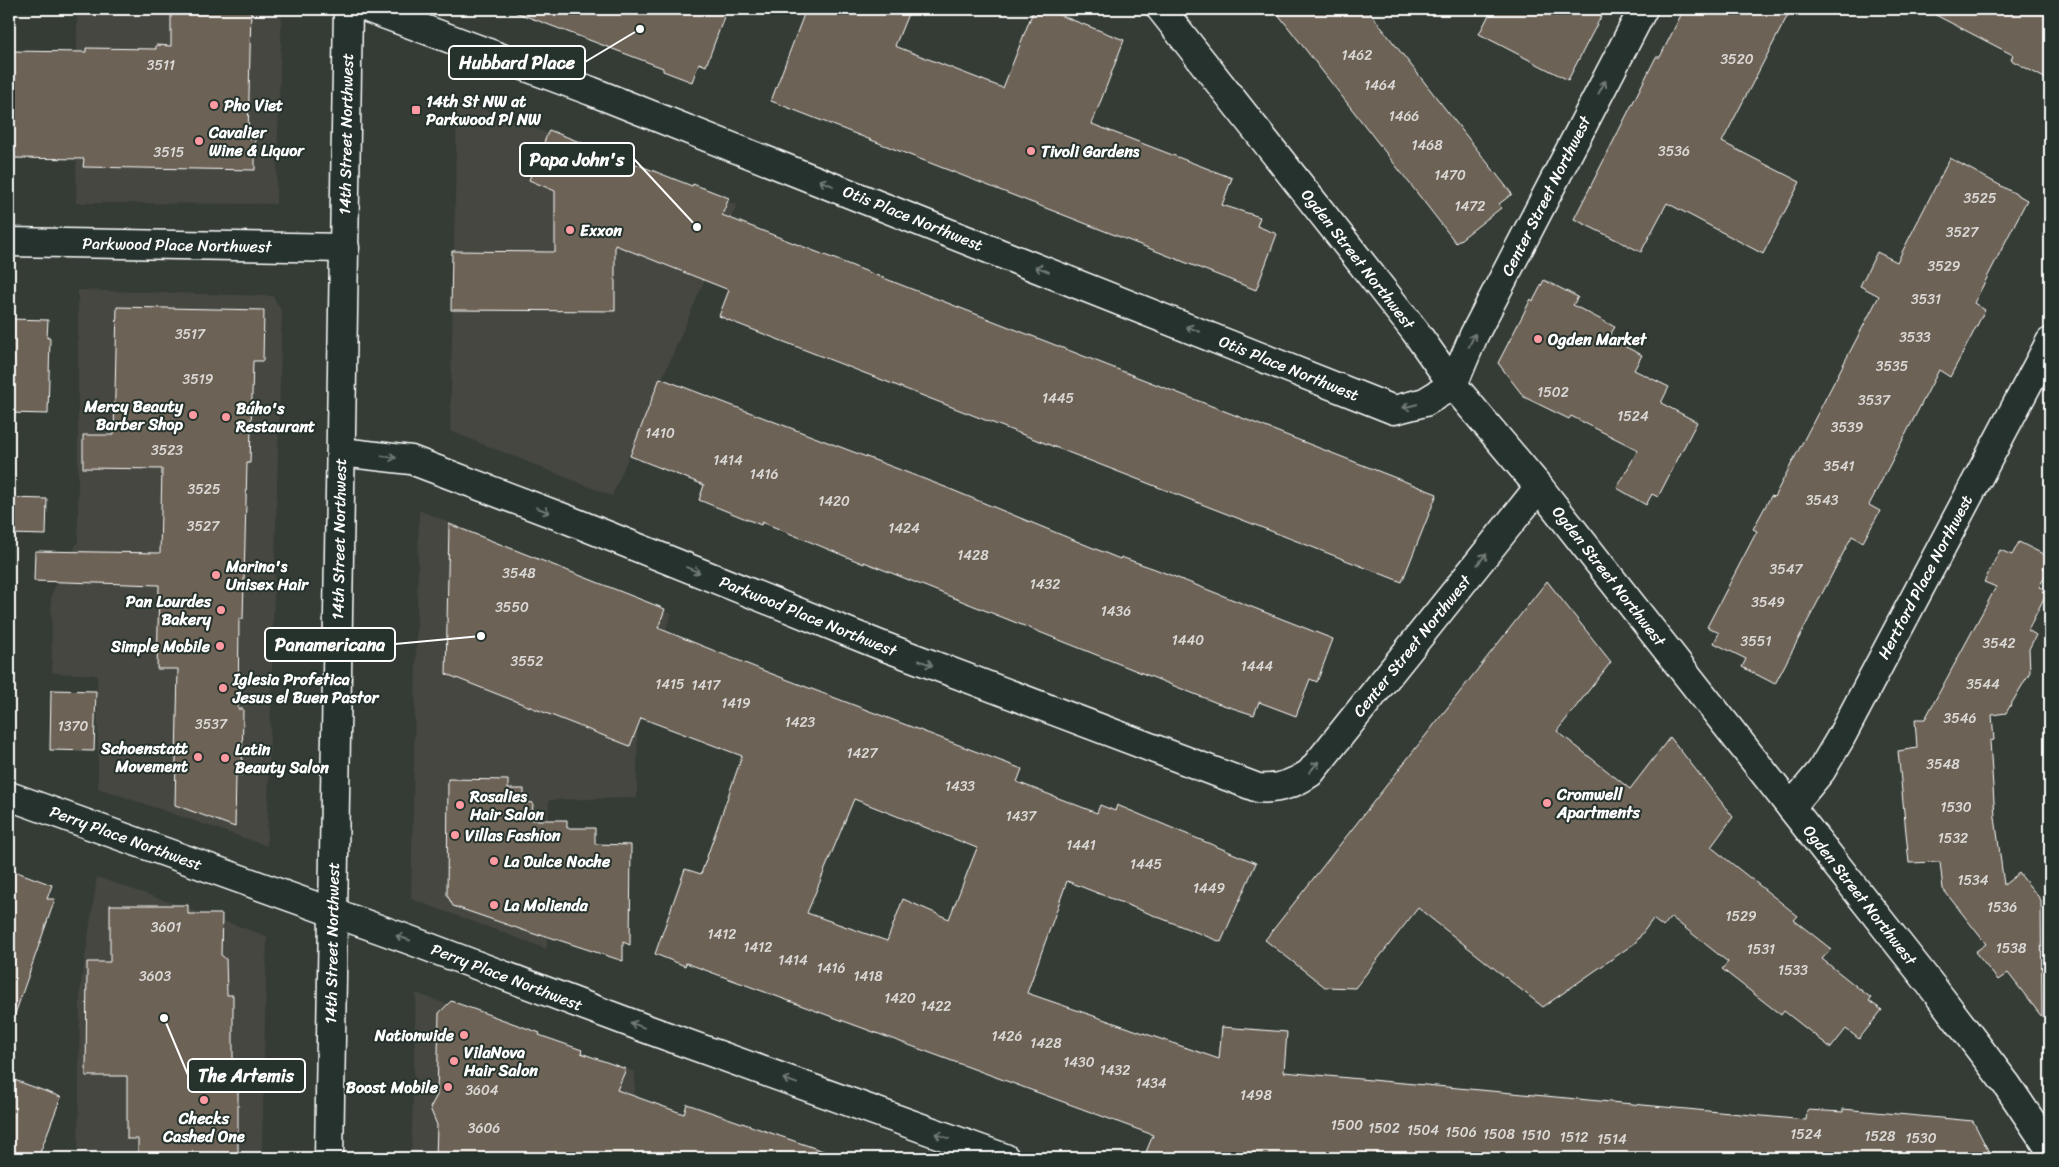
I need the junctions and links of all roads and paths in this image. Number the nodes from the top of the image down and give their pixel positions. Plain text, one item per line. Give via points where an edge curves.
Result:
1 (348, 9) edge
2 (370, 9) edge
3 (1161, 9) edge
4 (1643, 9) edge
5 (9, 242) edge
6 (344, 248) junction
7 (2050, 342) edge
8 (1454, 385) junction
9 (341, 452) junction
10 (1539, 487) junction
11 (1272, 789) joint
12 (9, 796) edge
13 (1791, 807) junction
14 (333, 914) junction
15 (2050, 1150) edge
16 (329, 1158) edge
17 (1005, 1158) edge

1 - 6 street, 14th Street Northwest
8 -> 2 street, Otis Place Northwest via 1425,402 1394,410 619,102
3 - 8 street, Ogden Street Northwest
8 -> 4 street, Center Street Northwest via 1474,335
5 - 6 street, Parkwood Place Northwest
6 - 9 street, 14th Street Northwest
7 - 13 street, Hertford Place Northwest via 1840,739 1821,771
8 - 10 street, Ogden Street Northwest
9 -> 11 street, Parkwood Place Northwest via 411,460 1060,714 1258,788
9 - 14 street, 14th Street Northwest
11 -> 10 street, Center Street Northwest via 1298,782 1310,774
10 - 13 street, Ogden Street Northwest
12 - 14 street, Perry Place Northwest
13 - 15 street, Ogden Street Northwest via 2007,1085
14 - 16 street, 14th Street Northwest
17 -> 14 street, Perry Place Northwest

